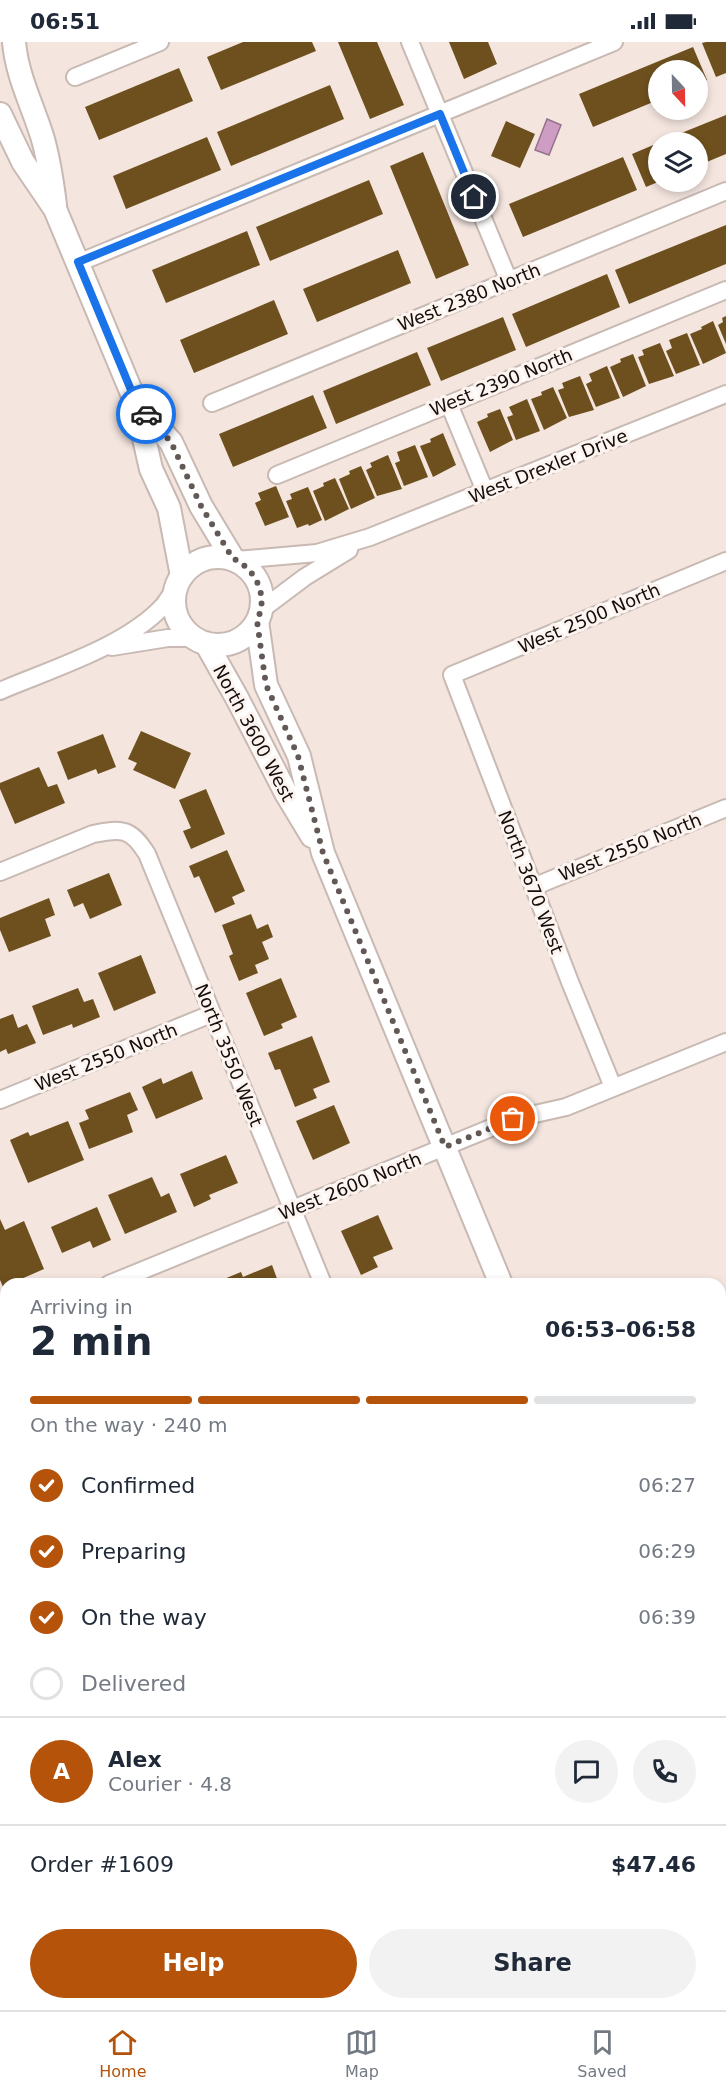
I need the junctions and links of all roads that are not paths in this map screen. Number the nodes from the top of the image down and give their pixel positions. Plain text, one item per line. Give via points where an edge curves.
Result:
1 (14, 42) edge
2 (160, 42) edge
3 (410, 42) edge
4 (614, 42) edge
5 (75, 77) dead end
6 (0, 114) edge
7 (440, 114) junction
8 (726, 191) edge
9 (55, 209) junction
10 (78, 262) junction
11 (509, 281) junction
12 (726, 290) edge
13 (726, 394) edge
14 (136, 402) junction
15 (212, 403) dead end
16 (449, 404) junction
17 (277, 474) dead end
18 (485, 491) junction
19 (370, 537) junction
20 (235, 559) junction
21 (726, 561) edge
22 (179, 581) junction
23 (259, 616) junction
24 (200, 641) junction
25 (100, 649) junction
26 (452, 675) joint
27 (0, 691) edge
28 (726, 808) edge
29 (323, 853) junction
30 (0, 872) edge
31 (533, 887) junction
32 (211, 1014) junction
33 (726, 1041) edge
34 (613, 1087) junction
35 (0, 1100) edge
36 (445, 1147) junction
37 (293, 1209) junction
38 (124, 1278) edge
39 (321, 1278) edge
40 (499, 1278) edge

1 - 9 street via 20,77 51,171
2 - 5 street
3 - 7 street
4 - 7 street
6 - 9 street via 23,162
7 - 10 street
7 - 11 street
8 - 11 street, West 2380 North
9 - 10 street
10 - 14 street
11 - 15 street, West 2380 North
12 - 16 street, West 2390 North
13 - 18 street, West Drexler Drive
14 - 20 street via 171,442 201,506
14 - 22 street via 151,469 169,508
16 - 17 street, West 2390 North
16 - 18 street
18 - 19 street, West Drexler Drive
19 - 20 street, West Drexler Drive via 317,553
19 - 23 street, West Drexler Drive via 305,577
20 - 22 street via 200,561
20 - 23 street via 259,586
21 - 26 street, West 2500 North
22 - 24 street via 175,610 186,631
22 - 25 street via 164,605
23 - 24 street via 240,639 229,643
23 - 29 street, North 3600 West via 266,685 298,756
24 - 25 street via 168,638
24 - 29 street, North 3600 West via 237,698 286,793
25 - 27 street
26 - 31 street, North 3670 West
28 - 31 street, West 2550 North
29 - 36 street, North 3600 West
30 - 32 street, North 3550 West via 93,834 127,831 147,854
31 - 34 street, North 3670 West
32 - 35 street, West 2550 North
32 - 37 street, North 3550 West
33 - 34 street, West 2600 North
34 - 36 street, West 2600 North via 566,1107 513,1119
36 - 37 street, West 2600 North
36 - 40 street, North 3600 West
37 - 38 street, West 2600 North
37 - 39 street, North 3550 West

